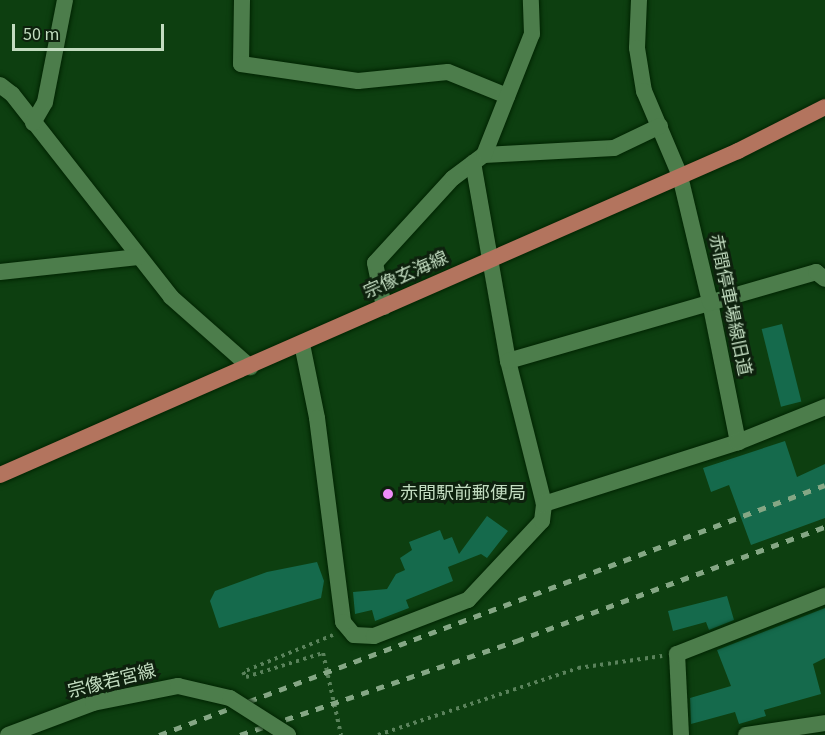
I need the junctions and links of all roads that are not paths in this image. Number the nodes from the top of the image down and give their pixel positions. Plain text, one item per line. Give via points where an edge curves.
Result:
1 (65, 0) edge
2 (242, 0) edge
3 (531, 0) edge
4 (639, 0) edge
5 (0, 85) edge
6 (507, 96) junction
7 (825, 107) edge
8 (33, 123) junction
9 (660, 126) junction
10 (478, 159) junction
11 (680, 176) junction
12 (138, 257) junction
13 (492, 260) junction
14 (0, 272) edge
15 (825, 279) edge
16 (710, 302) junction
17 (384, 307) junction
18 (303, 344) junction
19 (508, 361) junction
20 (250, 367) junction
21 (825, 407) edge
22 (738, 442) junction
23 (0, 475) edge
24 (544, 504) junction
25 (825, 596) edge
26 (825, 723) edge
27 (8, 735) edge
28 (288, 735) edge
29 (681, 735) edge
30 (746, 735) edge

1 - 8 street via 45,102
2 - 6 street via 241,64 358,81 448,72
3 - 6 street via 532,34
4 - 9 street, 赤間停車場線旧道 via 637,48 644,91
5 - 8 street
6 - 10 street
7 - 11 main road, 宗像玄海線
8 - 12 street
9 - 10 street via 614,147
9 - 11 street, 赤間停車場線旧道
10 - 13 street
10 - 17 street via 375,263
11 - 13 main road, 宗像玄海線
11 - 16 street, 赤間停車場線旧道
12 - 14 street
12 - 20 street via 171,297
13 - 17 main road, 宗像玄海線
13 - 19 street
15 - 16 street via 816,272
16 - 19 street
16 - 22 street, 赤間停車場線旧道
17 - 18 main road, 宗像玄海線
18 - 20 main road, 宗像玄海線
18 - 24 street via 345,625 354,635 374,636 468,600 542,521
19 - 24 street
20 - 23 main road, 宗像玄海線
21 - 22 street
22 - 24 street
25 - 29 street via 677,654
26 - 30 street
27 - 28 street, 宗像若宮線, bridge via 93,703 178,686 230,698

